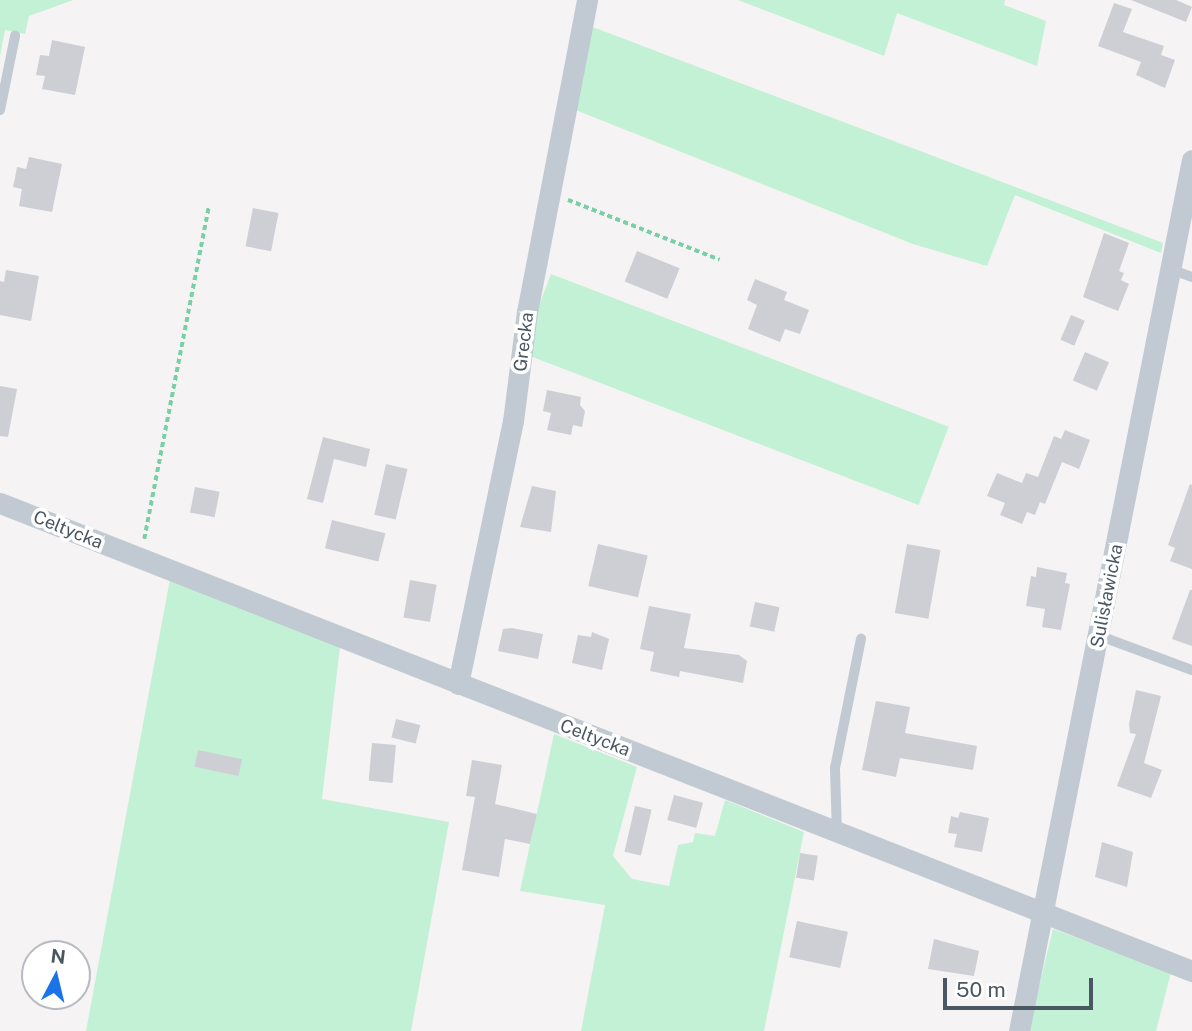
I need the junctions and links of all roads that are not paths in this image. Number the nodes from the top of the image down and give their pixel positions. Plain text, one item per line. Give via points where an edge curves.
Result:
1 (587, 0) edge
2 (15, 36) dead end
3 (0, 110) edge
4 (1192, 160) edge
5 (1170, 269) junction
6 (1192, 277) edge
7 (0, 503) edge
8 (1100, 636) junction
9 (861, 639) dead end
10 (1192, 670) edge
11 (458, 684) junction
12 (836, 833) junction
13 (1044, 914) junction
14 (1192, 971) edge
15 (1019, 1031) edge

1 - 11 street, Grecka via 549,195 513,421
2 - 3 lane
4 - 5 street, Sulisławicka
5 - 6 lane
5 - 8 street, Sulisławicka
7 - 11 street, Celtycka
8 - 10 lane
8 - 13 street, Sulisławicka
9 - 12 lane via 835,768
11 - 12 street, Celtycka
12 - 13 street, Celtycka
13 - 14 street, Celtycka
13 - 15 street, Sulisławicka

